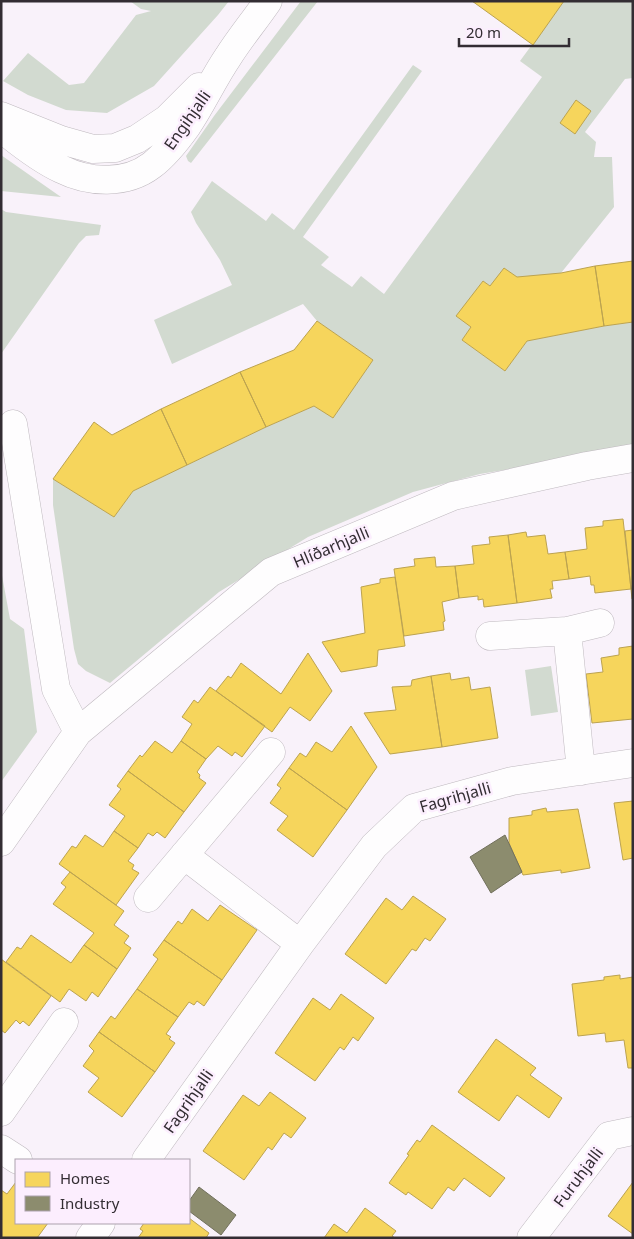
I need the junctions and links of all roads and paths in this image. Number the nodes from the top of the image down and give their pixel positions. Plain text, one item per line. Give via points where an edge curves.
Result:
1 (268, 1) edge
2 (228, 57) junction
3 (1, 116) edge
4 (1, 128) edge
5 (14, 424) dead end
6 (633, 458) edge
7 (600, 623) dead end
8 (567, 631) junction
9 (490, 636) dead end
10 (78, 732) junction
11 (272, 752) dead end
12 (633, 763) edge
13 (581, 770) junction
14 (1, 842) edge
15 (184, 855) junction
16 (148, 898) dead end
17 (300, 944) junction
18 (64, 1022) dead end
19 (1, 1112) edge
20 (633, 1132) edge
21 (1, 1149) edge
22 (16, 1159) edge
23 (147, 1159) edge
24 (100, 1224) edge
25 (90, 1238) edge
26 (531, 1238) edge

1 - 2 street, Engihjalli
2 - 3 street, Engihjalli via 167,118 137,139 115,148 93,149 60,140
2 - 4 street, Engihjalli via 188,125 168,150 151,166 130,177 108,180 61,170
5 - 10 street via 56,689
6 - 10 street, Hlíðarhjalli via 453,496 271,572
7 - 8 street
8 - 9 street
8 - 13 street
10 - 14 street, Hlíðarhjalli
11 - 15 street
12 - 13 street, Fagrihjalli
13 - 17 street, Fagrihjalli via 512,781 414,808 374,846
15 - 16 street
15 - 17 street
17 - 23 street, Fagrihjalli
18 - 19 street
20 - 26 street, Furuhjalli via 609,1136
21 - 22 street
24 - 25 street

